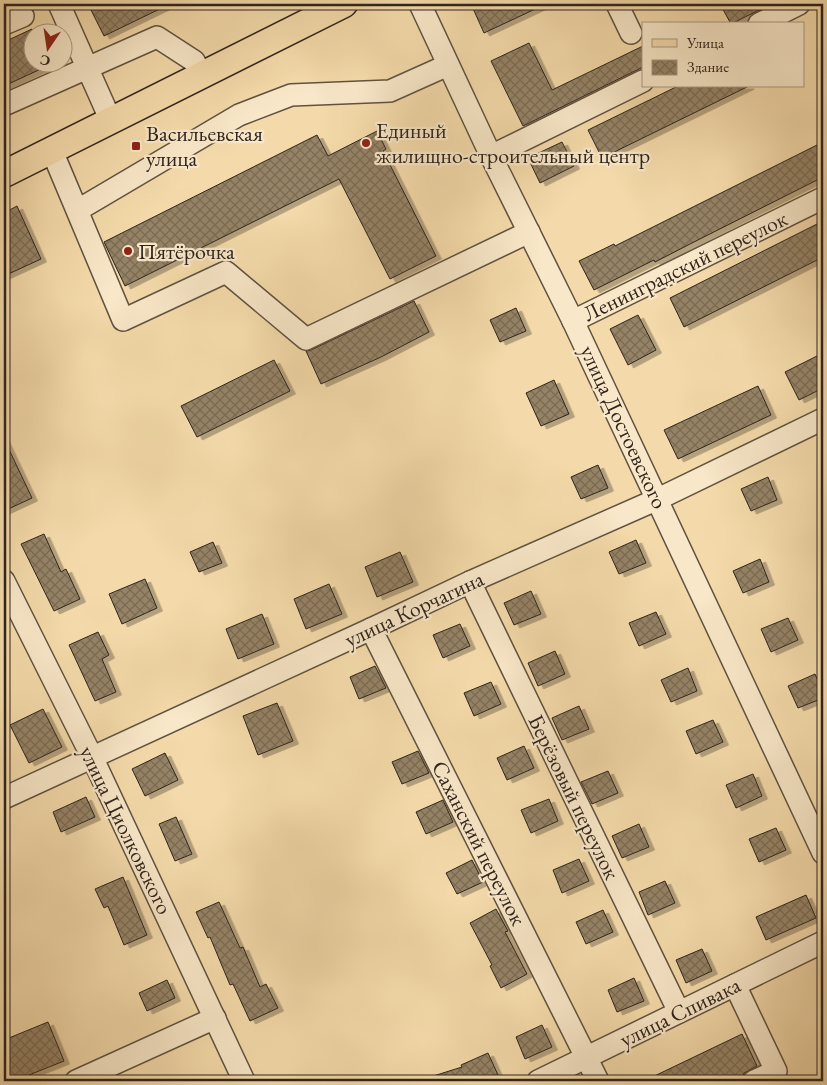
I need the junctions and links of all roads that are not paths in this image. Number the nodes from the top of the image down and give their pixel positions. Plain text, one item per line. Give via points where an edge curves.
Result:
1 (60, 4) edge
2 (344, 4) edge
3 (420, 4) edge
4 (616, 4) edge
5 (799, 4) edge
6 (763, 22) edge
7 (631, 33) dead end
8 (448, 65) junction
9 (87, 67) junction
10 (202, 75) junction
11 (642, 81) edge
12 (4, 105) edge
13 (110, 121) junction
14 (52, 151) junction
15 (491, 156) junction
16 (4, 174) edge
17 (823, 198) edge
18 (78, 210) junction
19 (528, 232) junction
20 (573, 321) junction
21 (823, 419) edge
22 (658, 499) junction
23 (4, 581) edge
24 (470, 582) junction
25 (371, 629) junction
26 (92, 756) junction
27 (4, 798) edge
28 (823, 853) edge
29 (823, 942) edge
30 (735, 985) junction
31 (679, 1012) junction
32 (216, 1018) junction
33 (586, 1058) junction
34 (76, 1081) edge
35 (244, 1081) edge
36 (538, 1081) edge
37 (598, 1081) edge
38 (754, 1081) edge

1 - 9 street
2 - 10 main road
3 - 8 street, улица Достоевского
4 - 7 street
5 - 6 street
8 - 15 street, улица Достоевского
8 - 18 street via 390,91 291,95 239,115
9 - 10 street via 157,37 194,61
9 - 12 street
9 - 13 street
10 - 13 main road
11 - 15 street
13 - 14 main road
14 - 16 main road
14 - 18 street
15 - 19 street, улица Достоевского
17 - 20 street, Ленинградский переулок
18 - 19 street via 123,320 226,272 306,339
19 - 20 street, улица Достоевского
20 - 22 street, улица Достоевского
21 - 22 street, улица Корчагина
22 - 24 street, улица Корчагина
22 - 28 street, улица Достоевского
23 - 26 street, улица Циолковского
24 - 25 street, улица Корчагина
24 - 31 street, Берёзовый переулок
25 - 26 street, улица Корчагина
25 - 33 street, Саханский переулок
26 - 27 street, улица Корчагина
26 - 32 street, улица Циолковского
29 - 30 street, улица Спивака
30 - 31 street, улица Спивака
30 - 38 street via 776,1070
31 - 33 street, улица Спивака
32 - 34 street
32 - 35 street, улица Циолковского
33 - 36 street, улица Спивака
33 - 37 street, Саханский переулок

